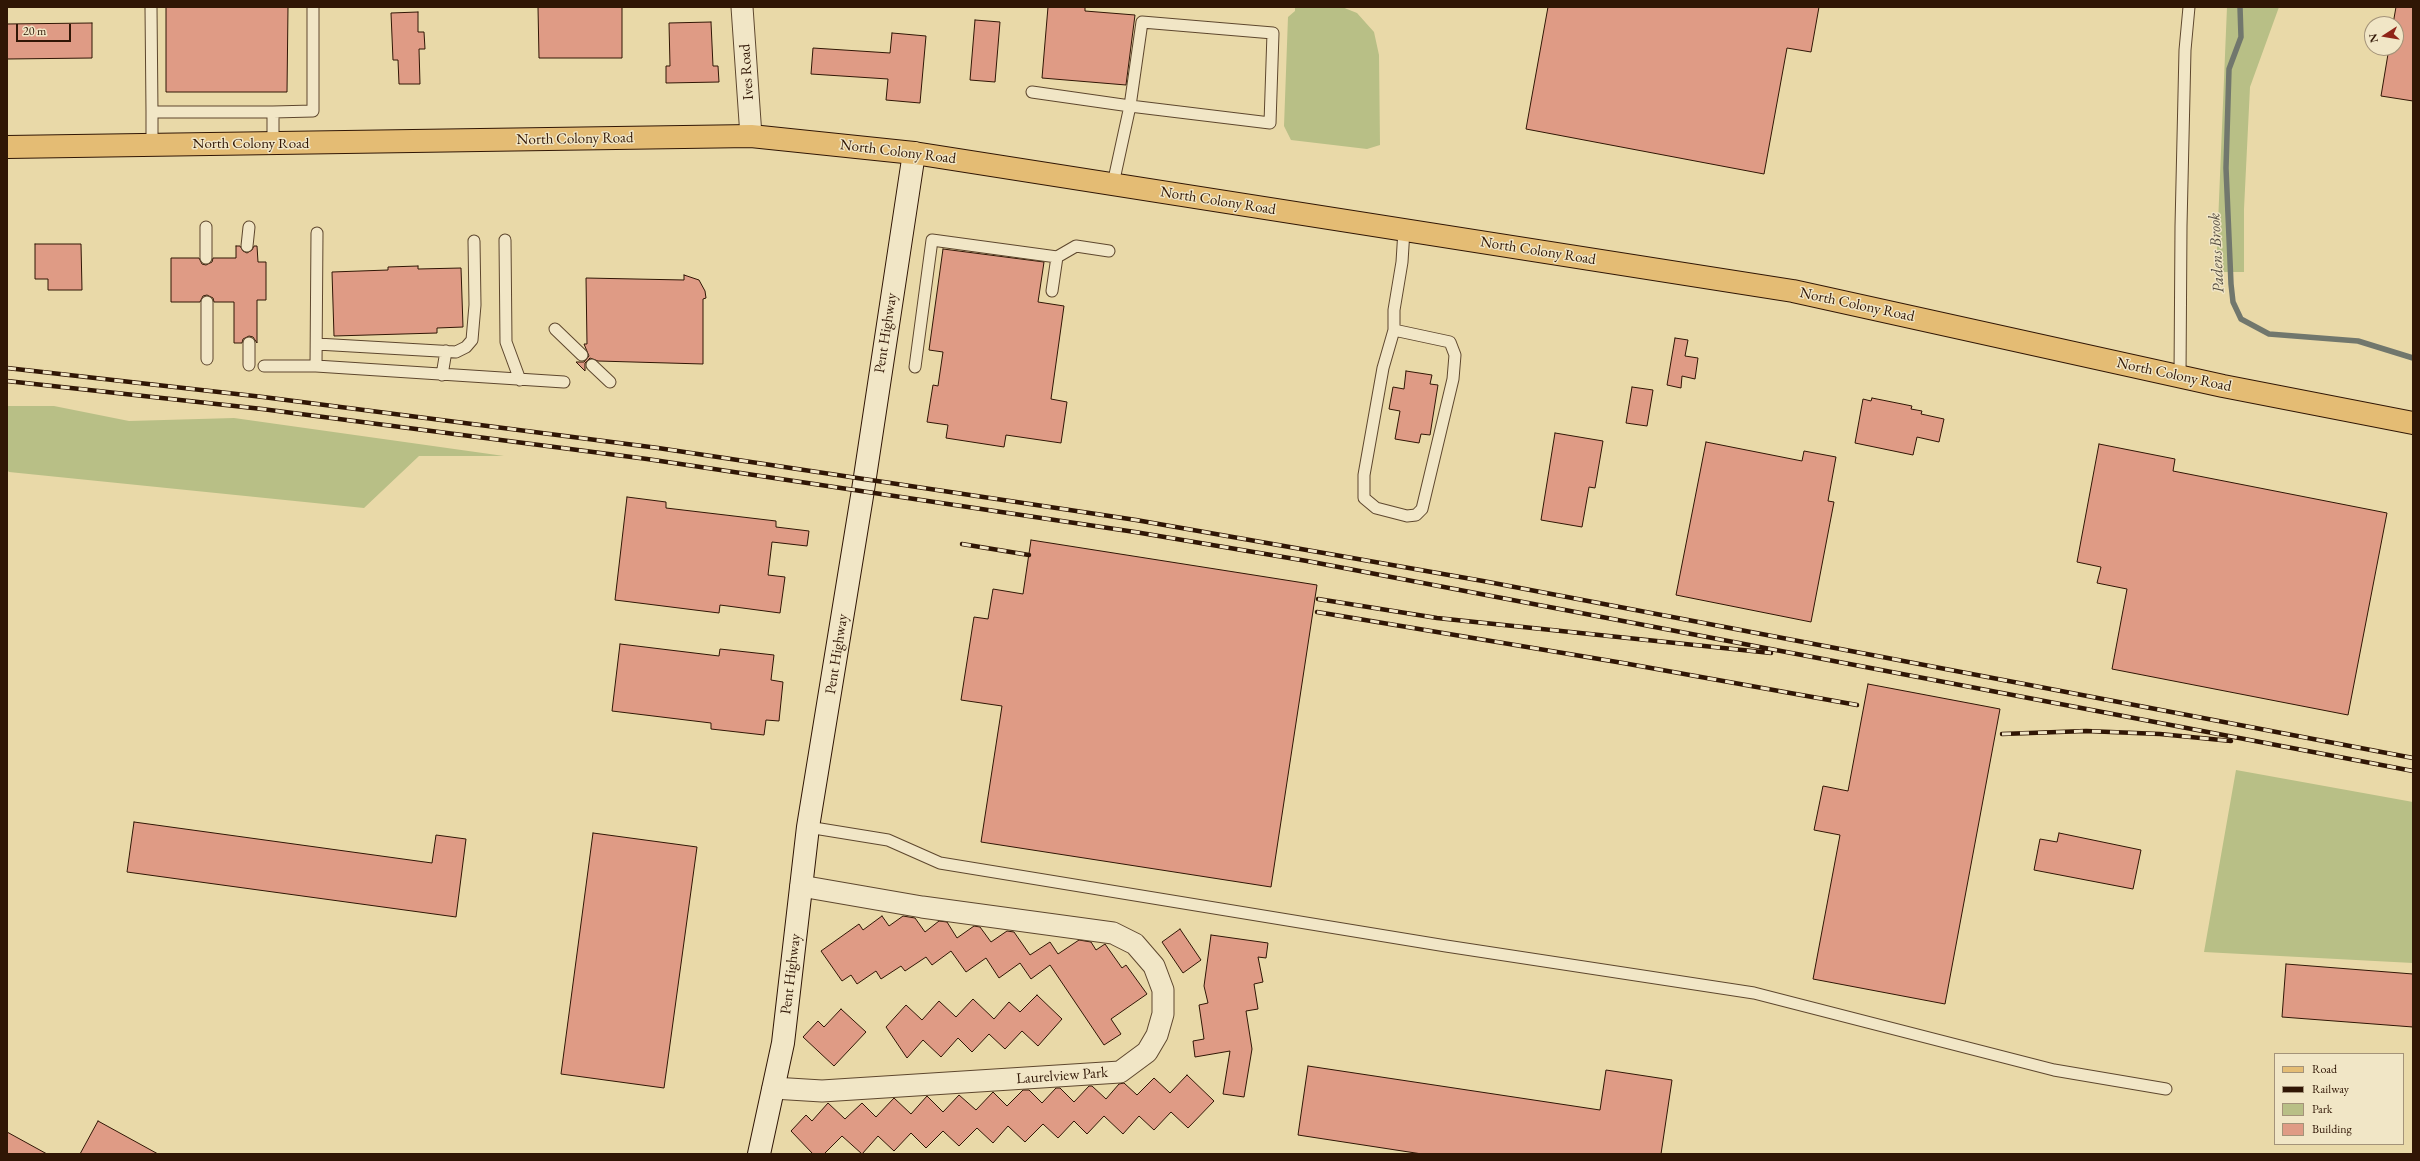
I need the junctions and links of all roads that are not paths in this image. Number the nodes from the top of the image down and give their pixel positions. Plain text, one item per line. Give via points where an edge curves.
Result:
1 (151, 7) edge
2 (313, 7) edge
3 (742, 7) edge
4 (2189, 7) edge
5 (1032, 92) dead end
6 (1130, 106) junction
7 (152, 112) junction
8 (273, 112) junction
9 (751, 136) junction
10 (273, 143) junction
11 (152, 145) junction
12 (7, 146) edge
13 (914, 153) junction
14 (1113, 184) junction
15 (206, 227) dead end
16 (249, 227) dead end
17 (1404, 230) junction
18 (317, 233) dead end
19 (505, 240) dead end
20 (474, 241) dead end
21 (247, 246) dead end
22 (1109, 251) dead end
23 (1057, 257) junction
24 (206, 258) dead end
25 (1052, 291) dead end
26 (207, 302) dead end
27 (555, 328) dead end
28 (1394, 330) junction
29 (249, 343) dead end
30 (317, 344) junction
31 (446, 351) junction
32 (582, 355) dead end
33 (207, 359) dead end
34 (249, 365) dead end
35 (592, 365) dead end
36 (264, 366) dead end
37 (316, 366) junction
38 (915, 367) dead end
39 (442, 375) junction
40 (2180, 376) junction
41 (520, 380) junction
42 (564, 382) dead end
43 (610, 382) dead end
44 (2413, 423) edge
45 (808, 827) junction
46 (801, 886) junction
47 (773, 1088) junction
48 (2166, 1089) dead end
49 (759, 1154) edge

1 - 7 lane
2 - 8 lane via 313,111
3 - 9 street, Ives Road
4 - 40 lane via 2185,50
5 - 6 lane
6 - 6 lane via 1142,22 1273,33 1270,123
6 - 14 lane
7 - 8 lane
7 - 11 lane
8 - 10 lane
9 - 10 main road, North Colony Road
9 - 13 main road, North Colony Road
10 - 11 main road, North Colony Road
11 - 12 main road, North Colony Road
13 - 14 main road, North Colony Road
13 - 45 street, Pent Highway
14 - 17 main road, North Colony Road
15 - 24 lane
16 - 21 lane
17 - 28 lane
17 - 40 main road, North Colony Road via 1793,291
18 - 30 lane
19 - 41 lane via 506,342
20 - 31 lane via 475,305 472,340 456,352
22 - 23 lane via 1076,246
23 - 25 lane
23 - 38 lane via 932,240
26 - 33 lane
27 - 32 lane
28 - 28 lane via 1383,368 1364,475 1364,498 1376,508 1407,516 1416,515 1422,510 1453,379 1455,355 1450,342
29 - 34 lane
30 - 31 lane
30 - 37 lane
31 - 39 lane
35 - 43 lane
36 - 37 lane
37 - 39 lane
39 - 41 lane
40 - 44 main road, North Colony Road
41 - 42 lane
45 - 46 street, Pent Highway
45 - 48 lane via 888,840 940,863 1754,993 2054,1070
46 - 47 street, Pent Highway via 783,1043
46 - 47 street, Laurelview Park via 922,907 1113,933 1135,944 1154,966 1163,990 1164,1014 1150,1048 1140,1059 1120,1072 822,1091
47 - 49 street, Pent Highway

